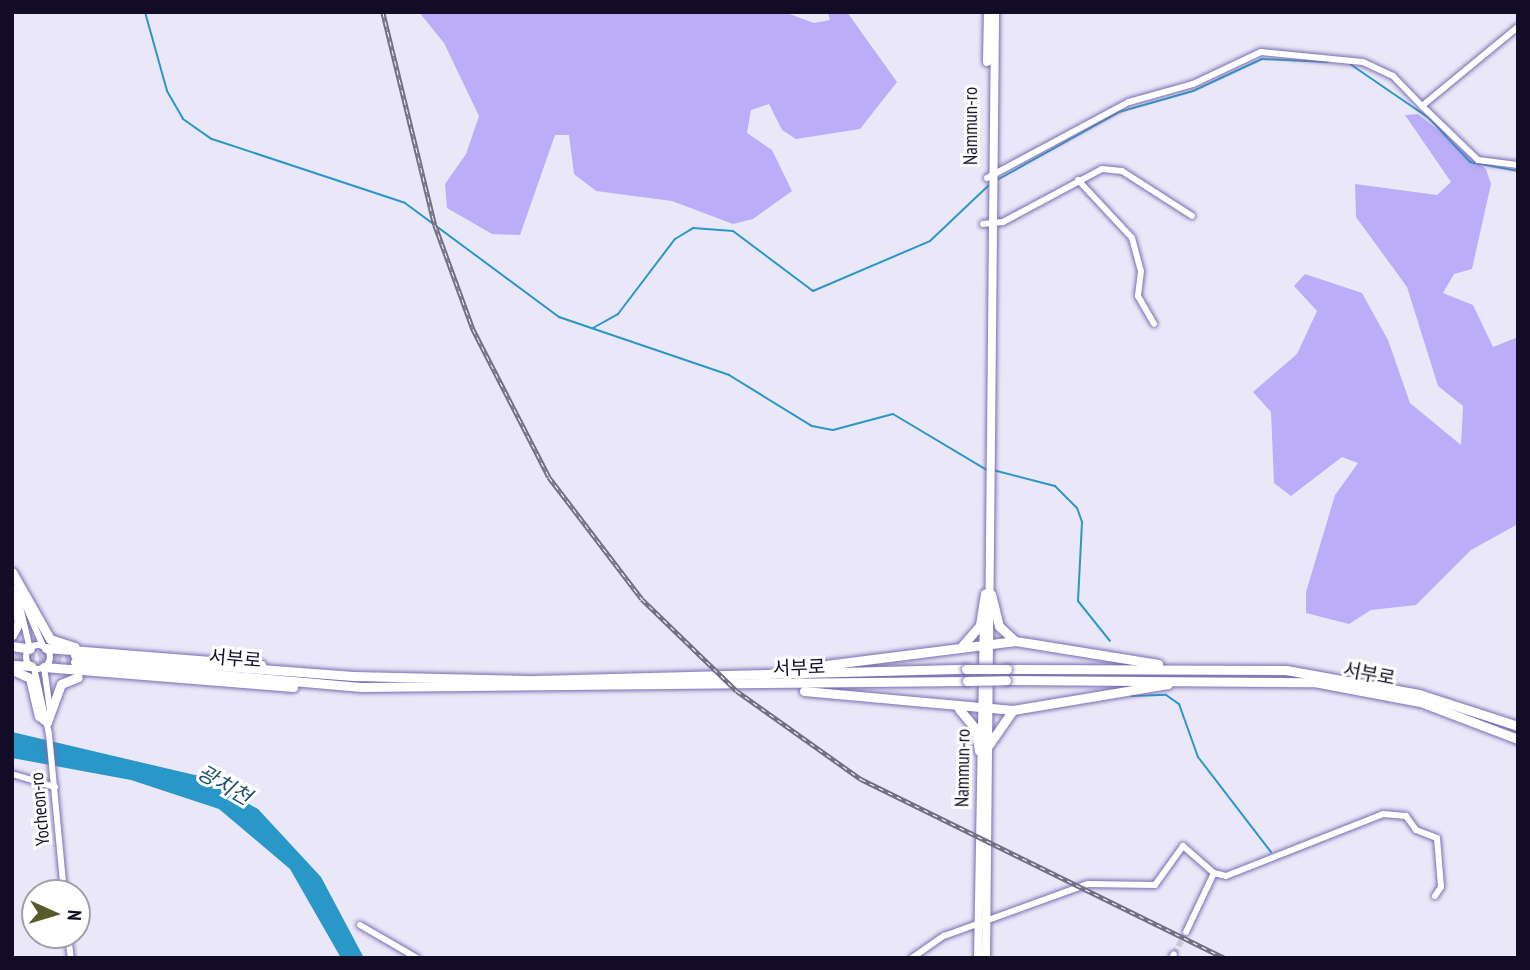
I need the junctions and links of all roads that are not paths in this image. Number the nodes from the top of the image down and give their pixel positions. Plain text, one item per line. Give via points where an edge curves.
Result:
1 (988, 12) edge
2 (995, 12) edge
3 (1518, 26) edge
4 (1509, 33) junction
5 (1518, 37) edge
6 (1422, 106) junction
7 (1518, 165) edge
8 (989, 178) junction
9 (1078, 180) junction
10 (1192, 216) dead end
11 (987, 224) junction
12 (1154, 324) dead end
13 (12, 575) edge
14 (12, 589) edge
15 (988, 594) junction
16 (12, 635) edge
17 (1015, 641) junction
18 (987, 644) junction
19 (12, 646) edge
20 (961, 646) junction
21 (45, 647) junction
22 (30, 649) junction
23 (97, 651) junction
24 (12, 667) edge
25 (36, 667) junction
26 (1216, 668) junction
27 (741, 675) junction
28 (95, 676) junction
29 (353, 676) junction
30 (1217, 679) junction
31 (361, 687) junction
32 (743, 687) junction
33 (958, 708) junction
34 (985, 710) junction
35 (1013, 710) junction
36 (47, 722) junction
37 (1518, 726) edge
38 (1518, 739) edge
39 (988, 746) junction
40 (979, 751) junction
41 (12, 774) edge
42 (54, 784) junction
43 (1214, 873) junction
44 (63, 879) edge
45 (1435, 896) dead end
46 (360, 925) dead end
47 (982, 927) junction
48 (1186, 932) tunnel mouth
49 (417, 958) edge
50 (912, 958) edge
51 (978, 958) edge
52 (986, 958) edge

1 - 8 main road, Nammun-ro
2 - 8 main road, Nammun-ro
3 - 4 street
4 - 5 street
4 - 6 street
6 - 7 street via 1478,160
6 - 8 street via 1393,76 1363,62 1261,52 1193,84 1129,102
8 - 11 main road, Nammun-ro
9 - 10 street via 1102,169 1122,171
9 - 11 street
9 - 12 street via 1132,238 1141,271 1138,296
11 - 15 main road, Nammun-ro
13 - 21 street
13 - 22 street
13 - 23 highway via 50,639
14 - 16 highway via 19,622
15 - 17 highway via 999,626
15 - 18 main road, Nammun-ro
15 - 20 highway via 980,625
17 - 18 highway
17 - 26 highway via 1122,661
18 - 20 highway
18 - 34 main road, Nammun-ro
19 - 22 highway
20 - 27 highway
21 - 22 street
21 - 23 highway
21 - 25 street via 50,660
22 - 25 street
23 - 29 highway
24 - 25 highway
24 - 36 highway via 30,678 39,716
25 - 28 highway
25 - 36 street, Yocheon-ro
26 - 27 highway, 서부로, bridge
26 - 37 highway, 서부로 via 1339,677
27 - 29 highway, 서부로
28 - 31 highway
28 - 36 highway via 61,684
29 - 31 highway, 서부로 via 75,659
30 - 32 highway, 서부로, bridge
30 - 35 highway via 1132,687
30 - 38 highway, 서부로 via 1360,689 1420,702
31 - 32 highway, 서부로
32 - 33 highway via 865,694
33 - 34 highway
33 - 40 highway via 972,720
34 - 35 highway
34 - 39 main road, Nammun-ro
34 - 40 main road, Nammun-ro
35 - 39 highway
36 - 42 street, Yocheon-ro
39 - 47 main road, Nammun-ro
40 - 47 main road, Nammun-ro
41 - 42 street
42 - 44 street, Yocheon-ro
43 - 45 street via 1257,868 1382,814 1401,814 1437,838 1441,887
43 - 47 street via 1188,845 1155,885 1088,884
43 - 48 street
46 - 49 street
47 - 50 street via 944,936
47 - 51 main road, Nammun-ro
47 - 52 main road, Nammun-ro

